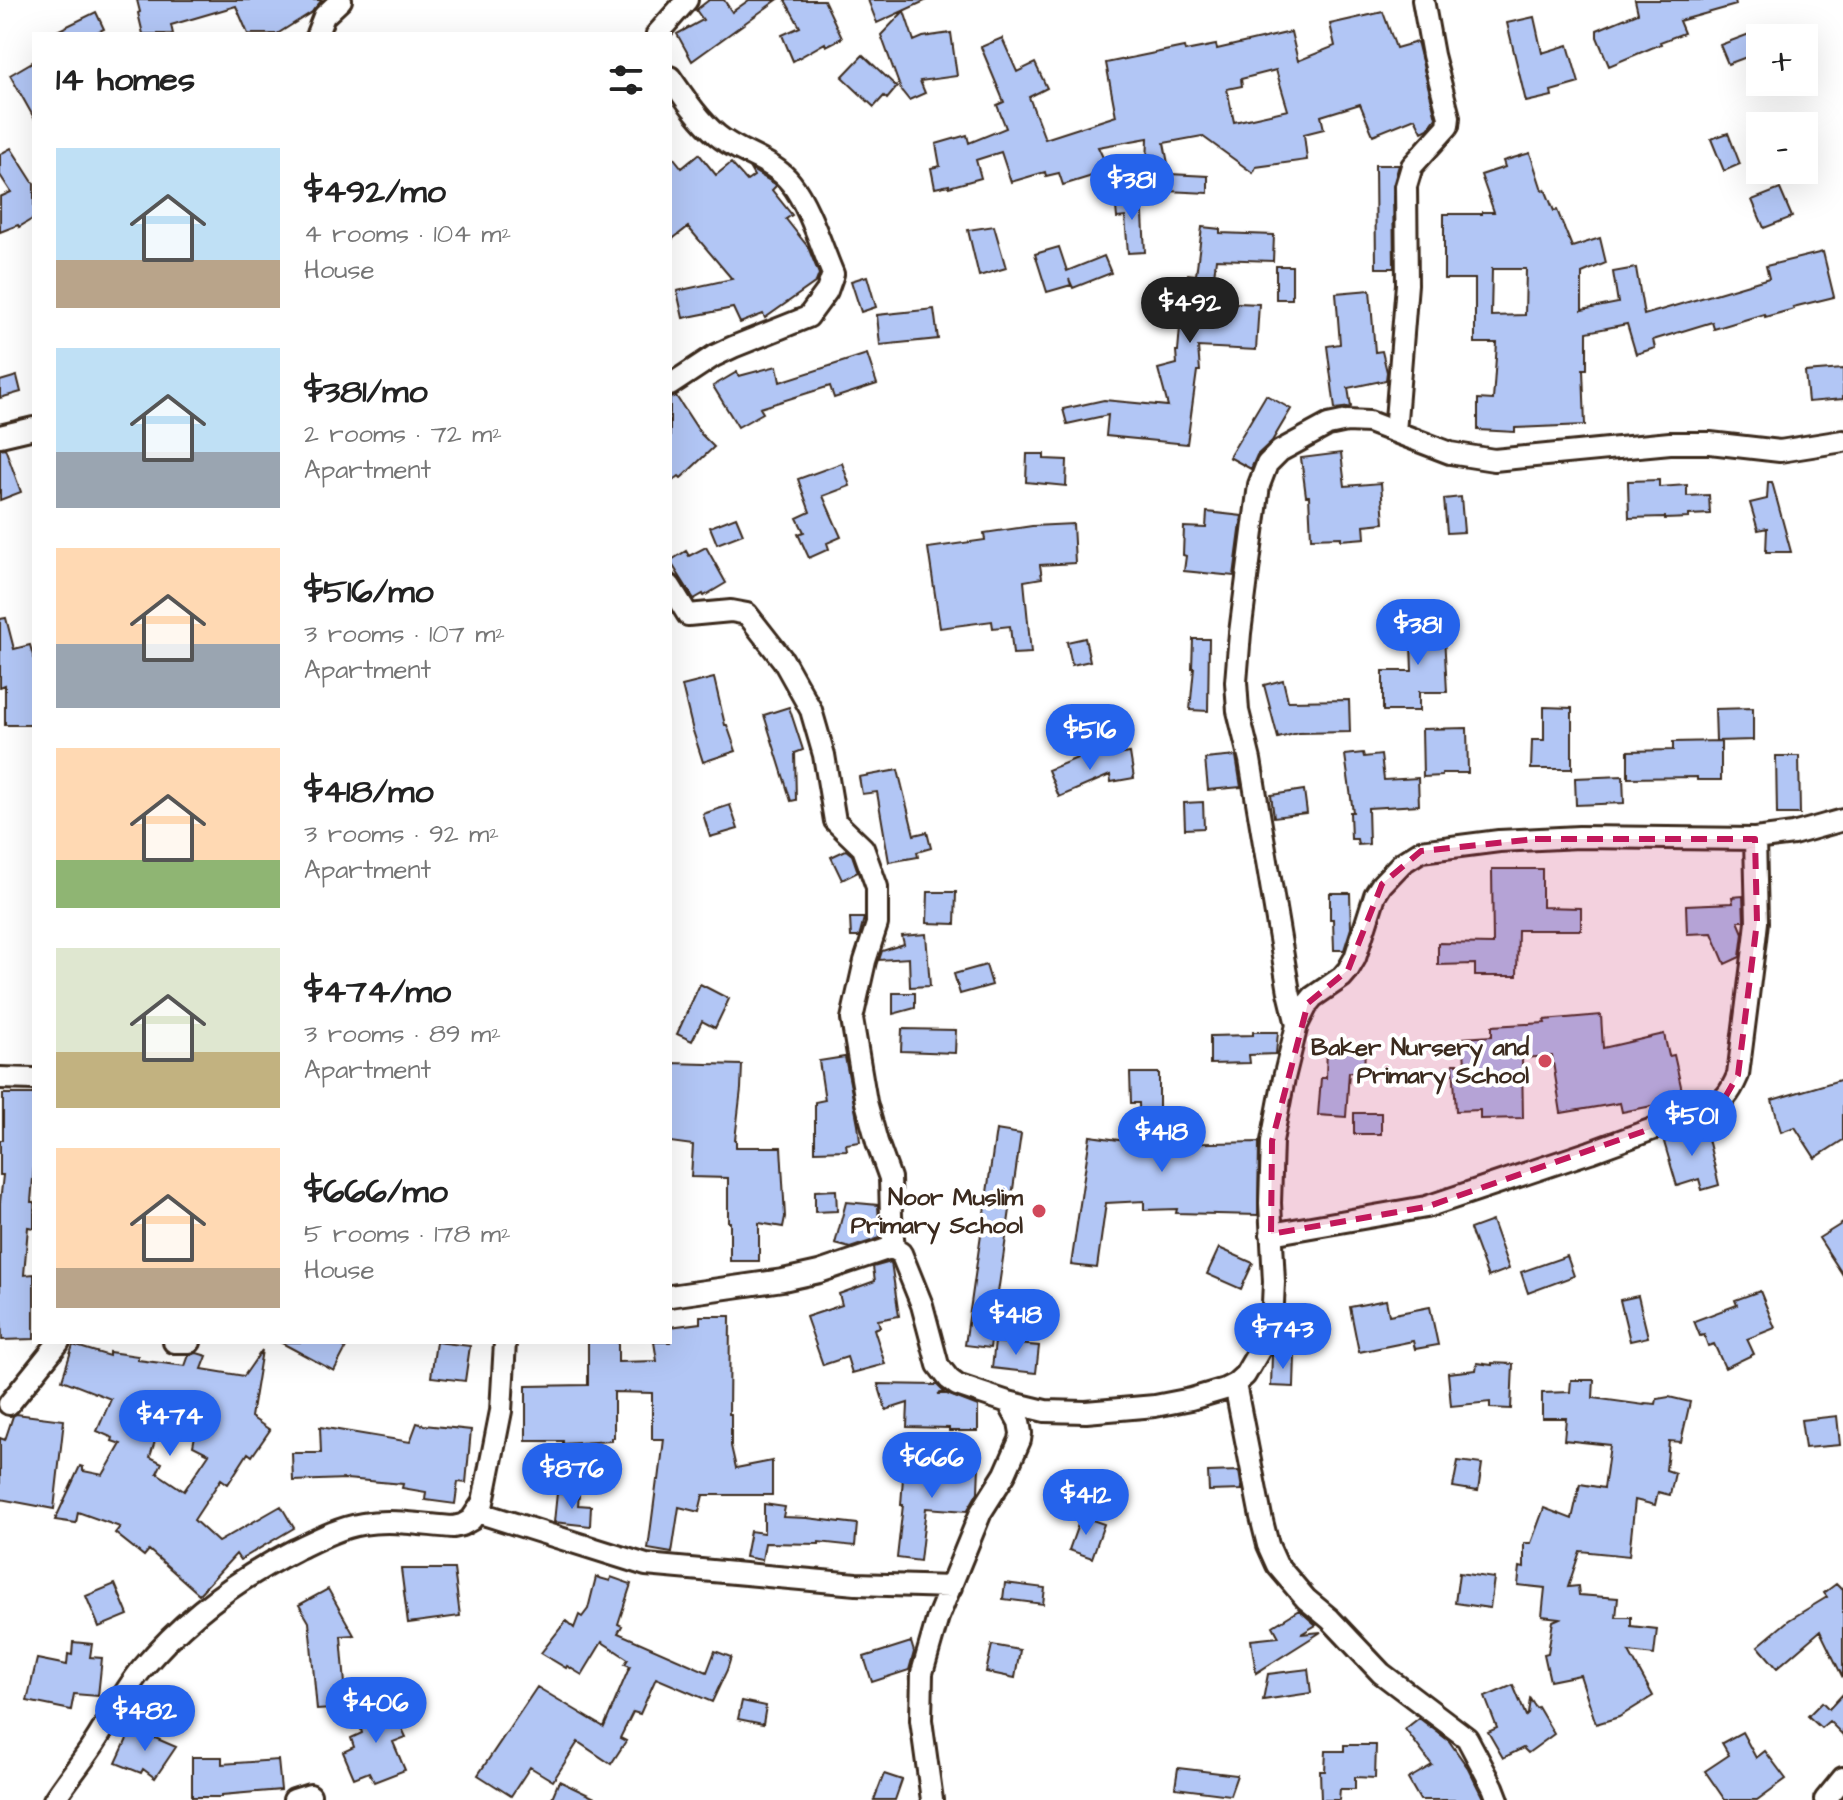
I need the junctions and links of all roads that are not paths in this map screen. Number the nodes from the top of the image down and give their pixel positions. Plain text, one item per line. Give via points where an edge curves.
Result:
1 (341, 0) edge
2 (687, 0) edge
3 (1423, 0) edge
4 (318, 32) edge
5 (659, 32) edge
6 (672, 80) edge
7 (672, 384) edge
8 (32, 428) edge
9 (1395, 432) junction
10 (0, 436) edge
11 (1843, 441) edge
12 (672, 589) edge
13 (1843, 820) edge
14 (1755, 839) junction
15 (1297, 1025) junction
16 (0, 1078) edge
17 (32, 1079) edge
18 (1271, 1234) junction
19 (894, 1249) junction
20 (672, 1296) edge
21 (57, 1344) edge
22 (505, 1344) edge
23 (1235, 1384) junction
24 (1008, 1402) junction
25 (9, 1404) dead end
26 (477, 1512) junction
27 (951, 1587) junction
28 (1843, 1778) edge
29 (54, 1800) edge
30 (932, 1800) edge
31 (1498, 1800) edge
32 (1825, 1800) edge

1 - 4 street via 324,16
2 - 5 street
3 - 9 street via 1449,117 1448,126 1412,166 1406,186 1407,284
6 - 7 street via 718,137 791,182 833,274 808,317 714,356
8 - 10 street
9 - 11 street via 1450,453 1494,460 1670,443 1780,451
9 - 15 street via 1369,422 1328,425 1280,451 1267,464 1259,485 1240,633 1238,711
12 - 19 street via 688,615 747,614 783,660 811,710 835,821 863,848 877,887 877,924 852,1019 866,1102 890,1178
13 - 14 street
14 - 15 street via 1516,839 1421,851 1382,884 1348,970 1313,997
14 - 18 street via 1755,940 1738,1075 1723,1101 1426,1207
15 - 18 street via 1272,1141
16 - 17 street
18 - 23 street via 1272,1324
19 - 20 street via 783,1280
19 - 24 street via 901,1253 915,1287 942,1371 957,1385
21 - 25 street
22 - 26 street via 497,1439
23 - 24 street via 1174,1403 1104,1412 1045,1411
23 - 31 street via 1261,1517 1277,1565 1381,1673 1467,1738
24 - 27 street via 1019,1422 1020,1440 981,1512
26 - 27 street via 646,1565
26 - 29 street via 453,1527 389,1522 344,1528 224,1592 142,1669
27 - 30 street via 922,1673 921,1720
28 - 32 street

